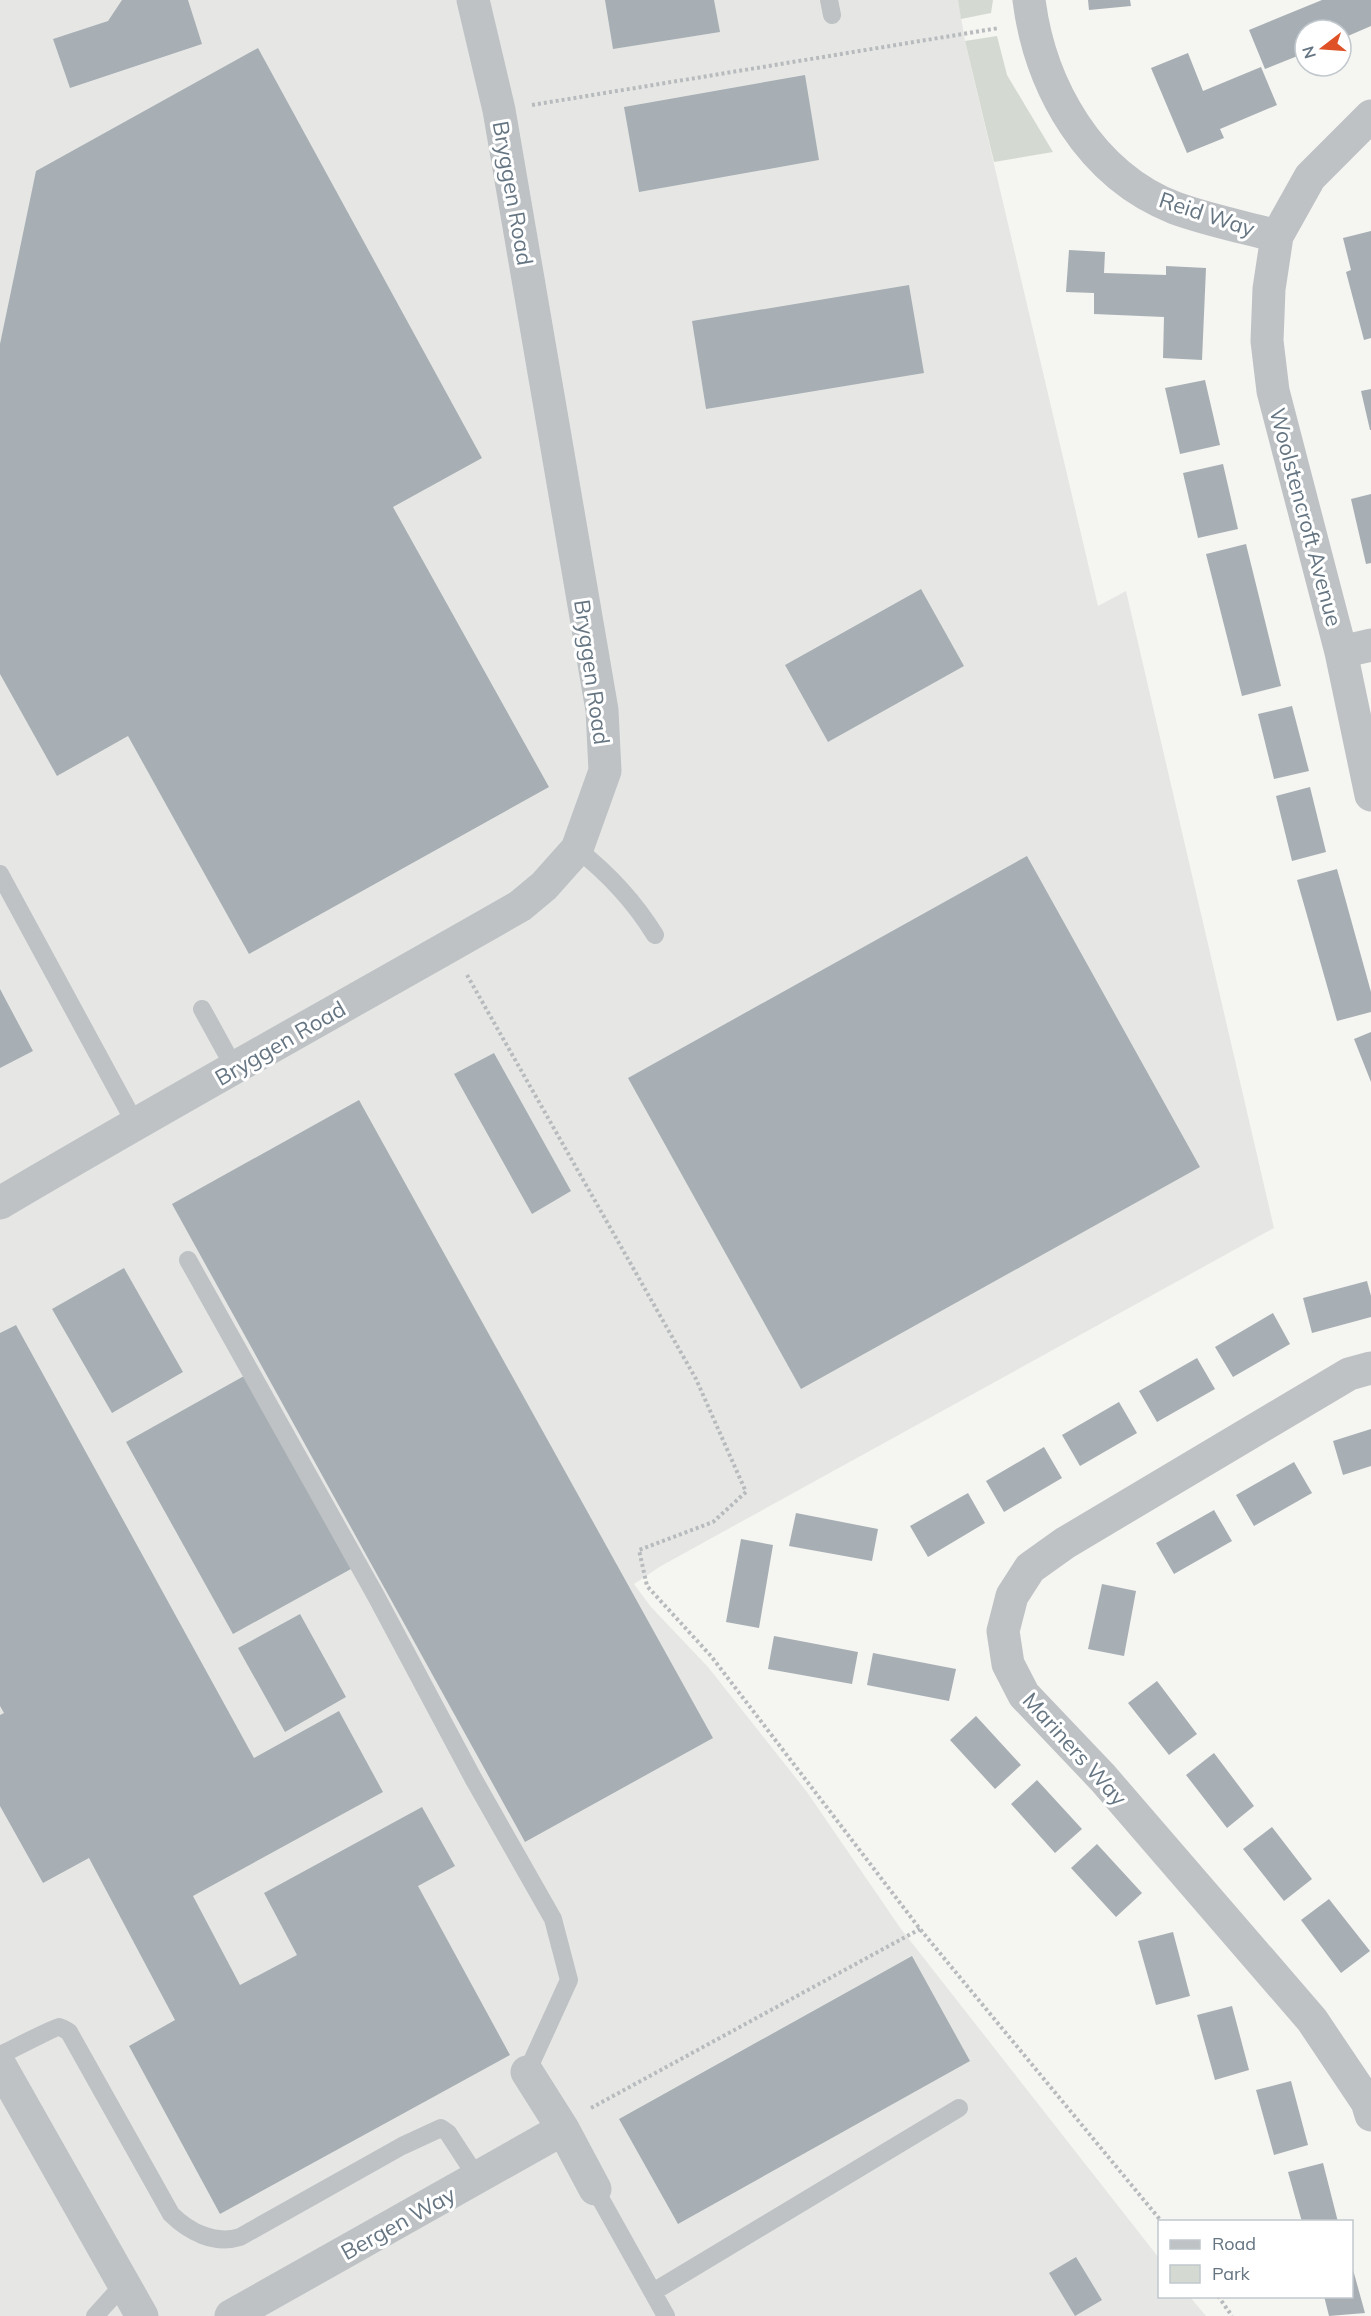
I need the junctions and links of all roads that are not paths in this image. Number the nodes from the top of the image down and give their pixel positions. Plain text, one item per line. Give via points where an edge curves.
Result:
1 (473, 0) edge
2 (1031, 11) edge
3 (1371, 116) edge
4 (1277, 236) junction
5 (1356, 649) edge
6 (1371, 795) edge
7 (577, 849) junction
8 (0, 874) edge
9 (655, 935) dead end
10 (202, 1008) dead end
11 (235, 1069) junction
12 (135, 1123) junction
13 (0, 1203) edge
14 (188, 1260) dead end
15 (1371, 1368) edge
16 (0, 2055) edge
17 (0, 2065) edge
18 (527, 2072) joint
19 (1370, 2106) edge
20 (959, 2108) dead end
21 (563, 2129) junction
22 (478, 2179) junction
23 (595, 2189) joint
24 (124, 2284) junction
25 (653, 2292) junction
26 (95, 2316) edge
27 (142, 2316) edge
28 (231, 2316) edge
29 (666, 2316) edge

1 - 7 street, Bryggen Road via 499,110 602,710 605,771
2 - 4 street, Reid Way via 1043,62 1060,100 1080,134 1116,171 1143,192 1176,208
3 - 4 street, Reid Way via 1310,177
4 - 5 street, Woolstencroft Avenue via 1267,340 1273,391
5 - 6 street, Woolstencroft Avenue
7 - 9 lane via 622,889
7 - 11 street, Bryggen Road via 520,906
8 - 12 lane
10 - 11 lane
11 - 12 street, Bryggen Road
12 - 13 street, Bryggen Road
14 - 18 lane via 553,1919 569,1980
15 - 19 street, Mariners Way via 1349,1374 1030,1568 1012,1596 1003,1630 1008,1664 1024,1695 1103,1778 1312,2020
16 - 22 lane via 50,2029 59,2027 69,2032 171,2214 183,2226 224,2242 265,2224 441,2128
17 - 24 street
18 - 21 street
20 - 25 lane
21 - 22 street, Bergen Way
21 - 23 street
22 - 28 street, Bergen Way
23 - 25 lane
24 - 26 lane
24 - 27 street
25 - 29 lane

